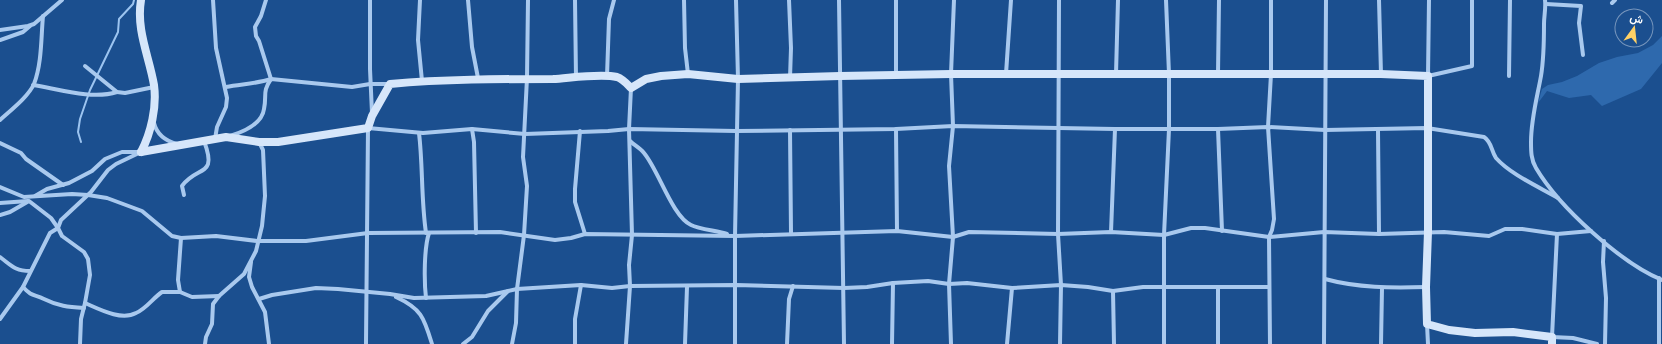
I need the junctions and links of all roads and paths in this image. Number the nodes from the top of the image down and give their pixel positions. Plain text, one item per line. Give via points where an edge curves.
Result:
1 (62, 0) edge
2 (141, 0) edge
3 (212, 0) edge
4 (266, 0) edge
5 (420, 0) edge
6 (468, 0) edge
7 (528, 0) edge
8 (575, 0) edge
9 (614, 0) edge
10 (684, 0) edge
11 (736, 0) edge
12 (789, 0) edge
13 (839, 0) edge
14 (896, 0) edge
15 (954, 0) edge
16 (1011, 0) edge
17 (1059, 0) edge
18 (1118, 0) edge
19 (1166, 0) edge
20 (1219, 0) edge
21 (1271, 0) edge
22 (1326, 0) edge
23 (1379, 0) edge
24 (1429, 0) edge
25 (1472, 0) edge
26 (1510, 0) edge
27 (369, 2) edge
28 (1545, 2) edge
29 (43, 16) junction
30 (34, 24) junction
31 (0, 30) edge
32 (0, 40) edge
33 (1583, 55) dead end
34 (85, 66) dead end
35 (688, 74) junction
36 (951, 74) junction
37 (1006, 74) junction
38 (1116, 74) junction
39 (1169, 74) junction
40 (1218, 74) junction
41 (1271, 74) junction
42 (1326, 74) junction
43 (1381, 74) junction
44 (896, 75) junction
45 (1060, 75) junction
46 (607, 76) junction
47 (840, 76) junction
48 (1428, 76) junction
49 (1509, 76) dead end
50 (478, 78) junction
51 (527, 78) junction
52 (576, 78) junction
53 (790, 78) junction
54 (271, 79) junction
55 (738, 79) junction
56 (422, 81) junction
57 (370, 84) junction
58 (390, 84) junction
59 (33, 85) junction
60 (154, 87) junction
61 (226, 87) junction
62 (631, 88) junction
63 (116, 92) junction
64 (372, 116) junction
65 (152, 119) junction
66 (0, 120) edge
67 (953, 126) junction
68 (1268, 127) junction
69 (368, 128) junction
70 (472, 128) junction
71 (1060, 128) junction
72 (1427, 128) junction
73 (629, 129) junction
74 (842, 129) junction
75 (896, 129) junction
76 (1115, 129) junction
77 (1169, 129) junction
78 (1218, 129) junction
79 (790, 130) junction
80 (1325, 130) junction
81 (1378, 130) junction
82 (580, 131) junction
83 (736, 131) junction
84 (419, 133) junction
85 (525, 134) junction
86 (226, 137) junction
87 (215, 139) junction
88 (204, 140) junction
89 (630, 141) junction
90 (259, 142) junction
91 (0, 143) edge
92 (180, 145) junction
93 (141, 152) junction
94 (63, 185) junction
95 (0, 187) edge
96 (88, 195) junction
97 (184, 195) dead end
98 (34, 197) junction
99 (1558, 198) junction
100 (29, 200) junction
101 (0, 203) edge
102 (0, 215) edge
103 (58, 228) junction
104 (898, 231) junction
105 (1222, 231) junction
106 (1591, 231) junction
107 (427, 232) junction
108 (1111, 232) junction
109 (1324, 232) junction
110 (1428, 232) junction
111 (368, 233) junction
112 (476, 233) junction
113 (791, 233) junction
114 (585, 234) junction
115 (844, 234) junction
116 (1058, 234) junction
117 (1379, 234) junction
118 (1557, 234) junction
119 (524, 235) junction
120 (632, 235) junction
121 (1164, 235) junction
122 (735, 236) junction
123 (953, 236) junction
124 (1269, 237) junction
125 (181, 238) junction
126 (257, 241) junction
127 (1604, 241) junction
128 (0, 257) edge
129 (252, 260) junction
130 (30, 271) junction
131 (1325, 279) junction
132 (1660, 279) edge
133 (893, 283) junction
134 (949, 284) junction
135 (580, 285) junction
136 (736, 285) junction
137 (1060, 285) junction
138 (630, 286) junction
139 (794, 286) junction
140 (687, 287) junction
141 (1164, 287) junction
142 (1218, 287) junction
143 (1268, 287) junction
144 (1426, 287) junction
145 (23, 288) junction
146 (844, 288) junction
147 (1012, 288) junction
148 (1382, 288) junction
149 (518, 289) junction
150 (508, 291) junction
151 (1113, 291) junction
152 (180, 292) junction
153 (367, 292) junction
154 (390, 294) junction
155 (219, 296) junction
156 (426, 298) junction
157 (259, 300) junction
158 (85, 306) junction
159 (0, 319) edge
160 (1427, 324) junction
161 (472, 336) junction
162 (1552, 340) edge
163 (80, 344) edge
164 (205, 344) edge
165 (269, 344) edge
166 (366, 344) edge
167 (432, 344) edge
168 (463, 344) edge
169 (469, 344) edge
170 (512, 344) edge
171 (575, 344) edge
172 (626, 344) edge
173 (685, 344) edge
174 (735, 344) edge
175 (787, 344) edge
176 (844, 344) edge
177 (892, 344) edge
178 (951, 344) edge
179 (1008, 344) edge
180 (1060, 344) edge
181 (1114, 344) edge
182 (1164, 344) edge
183 (1218, 344) edge
184 (1270, 344) edge
185 (1324, 344) edge
186 (1381, 344) edge
187 (1428, 344) edge
188 (1596, 344) edge
189 (1605, 344) edge
190 (1659, 344) edge

1 - 29 street
2 - 60 street via 139,17 143,45
3 - 61 street via 219,67
4 - 54 street via 255,27
5 - 56 street via 418,40
6 - 50 street via 472,47
7 - 51 street
8 - 52 street
9 - 46 street via 609,19
10 - 35 street
11 - 55 street
12 - 53 street
13 - 47 street
14 - 44 street
15 - 36 street
16 - 37 street
17 - 45 street
18 - 38 street
19 - 39 street
20 - 40 street
21 - 41 street
22 - 42 street
23 - 43 street
24 - 48 street
25 - 48 street via 1472,66
26 - 49 street
27 - 57 street
28 - 33 street via 1581,6 1579,23
28 - 99 street via 1544,44 1541,76 1533,114 1531,157
29 - 30 street
29 - 59 street
30 - 31 street
30 - 32 street via 23,32
34 - 63 street
35 - 55 street
35 - 62 street via 646,79
36 - 37 street
36 - 44 street
36 - 67 street
37 - 45 street
38 - 39 street
38 - 45 street
39 - 40 street
39 - 77 street
40 - 41 street
41 - 42 street
41 - 68 street
42 - 43 street
42 - 80 street
43 - 48 street
44 - 47 street
45 - 71 street
46 - 52 street
46 - 62 street via 618,78
47 - 53 street
47 - 74 street
48 - 72 street
50 - 51 street
50 - 56 street
51 - 52 street
51 - 85 street
53 - 55 street
54 - 57 street via 352,87
54 - 61 street
54 - 86 street via 265,88 264,110 258,120 250,127
55 - 83 street
56 - 58 street
57 - 58 street
57 - 64 street
58 - 64 street
59 - 63 street via 96,95
59 - 66 street
60 - 63 street via 125,93
60 - 65 street
61 - 87 street via 226,107 217,127
62 - 73 street
64 - 69 street
65 - 92 street via 161,136
65 - 93 street
67 - 71 street
67 - 75 street
67 - 123 street via 949,166
68 - 78 street
68 - 80 street
68 - 124 street via 1274,219
69 - 84 street
69 - 90 street via 278,142
69 - 111 street
70 - 84 street
70 - 85 street
70 - 112 street
71 - 76 street
71 - 116 street
72 - 81 street
72 - 99 street via 1484,137 1489,140 1496,157 1509,169
72 - 110 street
73 - 82 street
73 - 83 street
73 - 89 street
74 - 75 street
74 - 79 street
74 - 115 street
75 - 104 street
76 - 77 street
76 - 108 street
77 - 78 street
77 - 121 street
78 - 105 street
79 - 83 street
79 - 113 street
80 - 81 street
80 - 109 street
81 - 117 street
82 - 85 street
82 - 114 street via 575,202
83 - 122 street
84 - 107 street via 422,208
85 - 119 street via 523,158 527,186
86 - 87 street
86 - 90 street
87 - 88 street
88 - 92 street
88 - 97 street via 209,158 208,166 186,180 182,186
89 - 120 street
89 - 122 street via 644,152 675,211 682,219 691,226
90 - 126 street via 263,150 265,196 262,226
91 - 94 street via 21,153
92 - 93 street
93 - 94 street via 122,152 105,159 92,171
93 - 96 street via 108,170
94 - 98 street via 47,189
95 - 98 street via 24,197
96 - 98 street
96 - 103 street via 68,212
96 - 125 street via 107,198 142,211 172,236
98 - 100 street
99 - 106 street
100 - 101 street
100 - 102 street
100 - 103 street via 52,218
103 - 130 street via 50,233
103 - 158 street via 62,236 84,252 88,259 90,275
104 - 115 street
104 - 123 street
105 - 121 street via 1191,228
105 - 124 street
106 - 118 street
106 - 127 street
107 - 111 street
107 - 112 street
107 - 156 street via 424,286
108 - 116 street
108 - 121 street
109 - 117 street
109 - 124 street
109 - 131 street
110 - 117 street
110 - 118 street via 1489,236 1505,229 1522,228
110 - 144 street
111 - 126 street via 306,241
111 - 153 street
112 - 119 street via 512,232
113 - 115 street
113 - 122 street
114 - 119 street via 555,240
114 - 120 street
115 - 146 street
116 - 123 street via 968,232
116 - 137 street
118 - 162 street
119 - 149 street
120 - 122 street
120 - 138 street
121 - 141 street
122 - 136 street
123 - 134 street
124 - 143 street
125 - 126 street via 216,236
125 - 152 street via 178,280
126 - 129 street
127 - 132 street via 1646,273
127 - 189 street
128 - 130 street via 13,268
129 - 155 street via 244,274
129 - 157 street via 249,277
130 - 145 street
131 - 148 street via 1343,284
131 - 185 street
132 - 190 street
133 - 134 street
133 - 146 street
133 - 177 street
134 - 147 street via 967,283
134 - 178 street
135 - 138 street via 612,288
135 - 149 street
135 - 171 street via 575,319
136 - 139 street
136 - 140 street
136 - 174 street
137 - 147 street
137 - 151 street
137 - 180 street
138 - 140 street
138 - 172 street
139 - 146 street
139 - 175 street via 788,299
140 - 173 street
141 - 142 street
141 - 151 street
141 - 182 street
142 - 143 street
142 - 183 street
143 - 184 street
144 - 148 street
144 - 160 street
145 - 158 street via 29,294 57,305
145 - 159 street
146 - 176 street
147 - 179 street
148 - 186 street
149 - 150 street
149 - 170 street
150 - 156 street via 486,296
150 - 161 street via 488,311
151 - 181 street
152 - 155 street via 192,297
152 - 158 street via 162,292 136,314 113,314
153 - 154 street
153 - 157 street via 316,288 272,295
153 - 166 street
154 - 156 street
154 - 167 street via 420,313
155 - 164 street via 213,304 212,324
157 - 165 street via 265,312
158 - 163 street via 81,319
160 - 162 street via 1449,330 1474,333 1513,332
160 - 187 street
161 - 168 street
161 - 169 street
162 - 188 street via 1573,338

